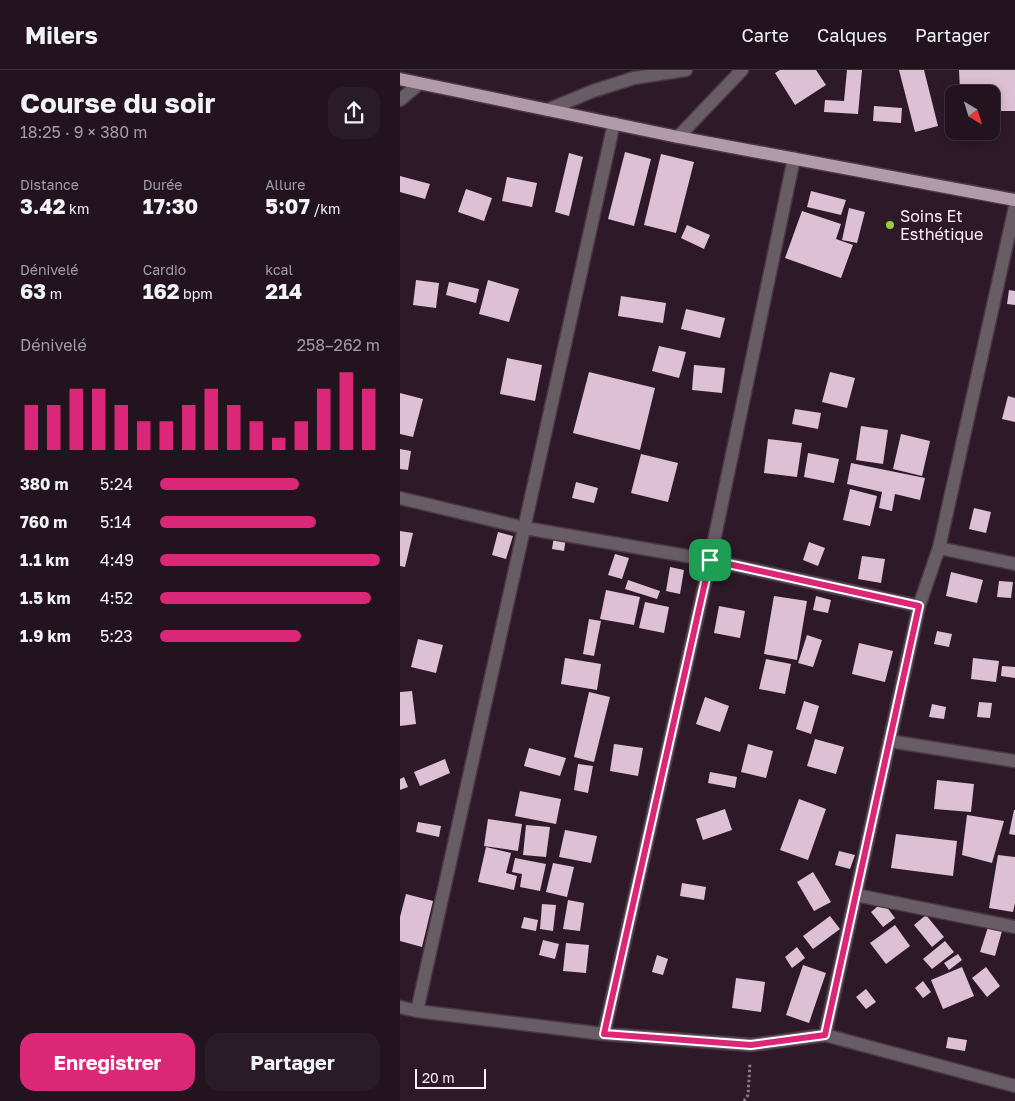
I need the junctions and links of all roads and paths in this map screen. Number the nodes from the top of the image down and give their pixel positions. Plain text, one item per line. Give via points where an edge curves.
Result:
1 (686, 70) edge
2 (742, 70) edge
3 (400, 80) edge
4 (419, 84) junction
5 (400, 100) edge
6 (547, 110) junction
7 (614, 123) junction
8 (678, 137) junction
9 (794, 158) junction
10 (1015, 200) edge
11 (1015, 207) edge
12 (400, 498) edge
13 (525, 528) junction
14 (939, 548) junction
15 (710, 560) junction
16 (1015, 564) edge
17 (919, 606) junction
18 (889, 742) junction
19 (1015, 761) edge
20 (856, 895) junction
21 (1015, 927) edge
22 (400, 1007) edge
23 (417, 1011) junction
24 (604, 1034) junction
25 (825, 1035) junction
26 (751, 1045) junction
27 (1015, 1086) edge
28 (744, 1101) edge

1 - 6 street via 634,78
2 - 8 street
3 - 4 main road
4 - 5 street
4 - 6 main road
6 - 7 main road
7 - 8 main road
7 - 13 street
8 - 9 main road
9 - 10 main road
9 - 15 street
11 - 14 street
12 - 13 street
13 - 15 street
13 - 23 street
14 - 16 street
14 - 17 street
15 - 17 street
15 - 24 street
17 - 18 street
18 - 19 street
18 - 20 street
20 - 21 street
20 - 25 street
22 - 23 street
23 - 24 street
24 - 26 street
25 - 26 street
25 - 27 street
26 - 28 path via 748,1095

